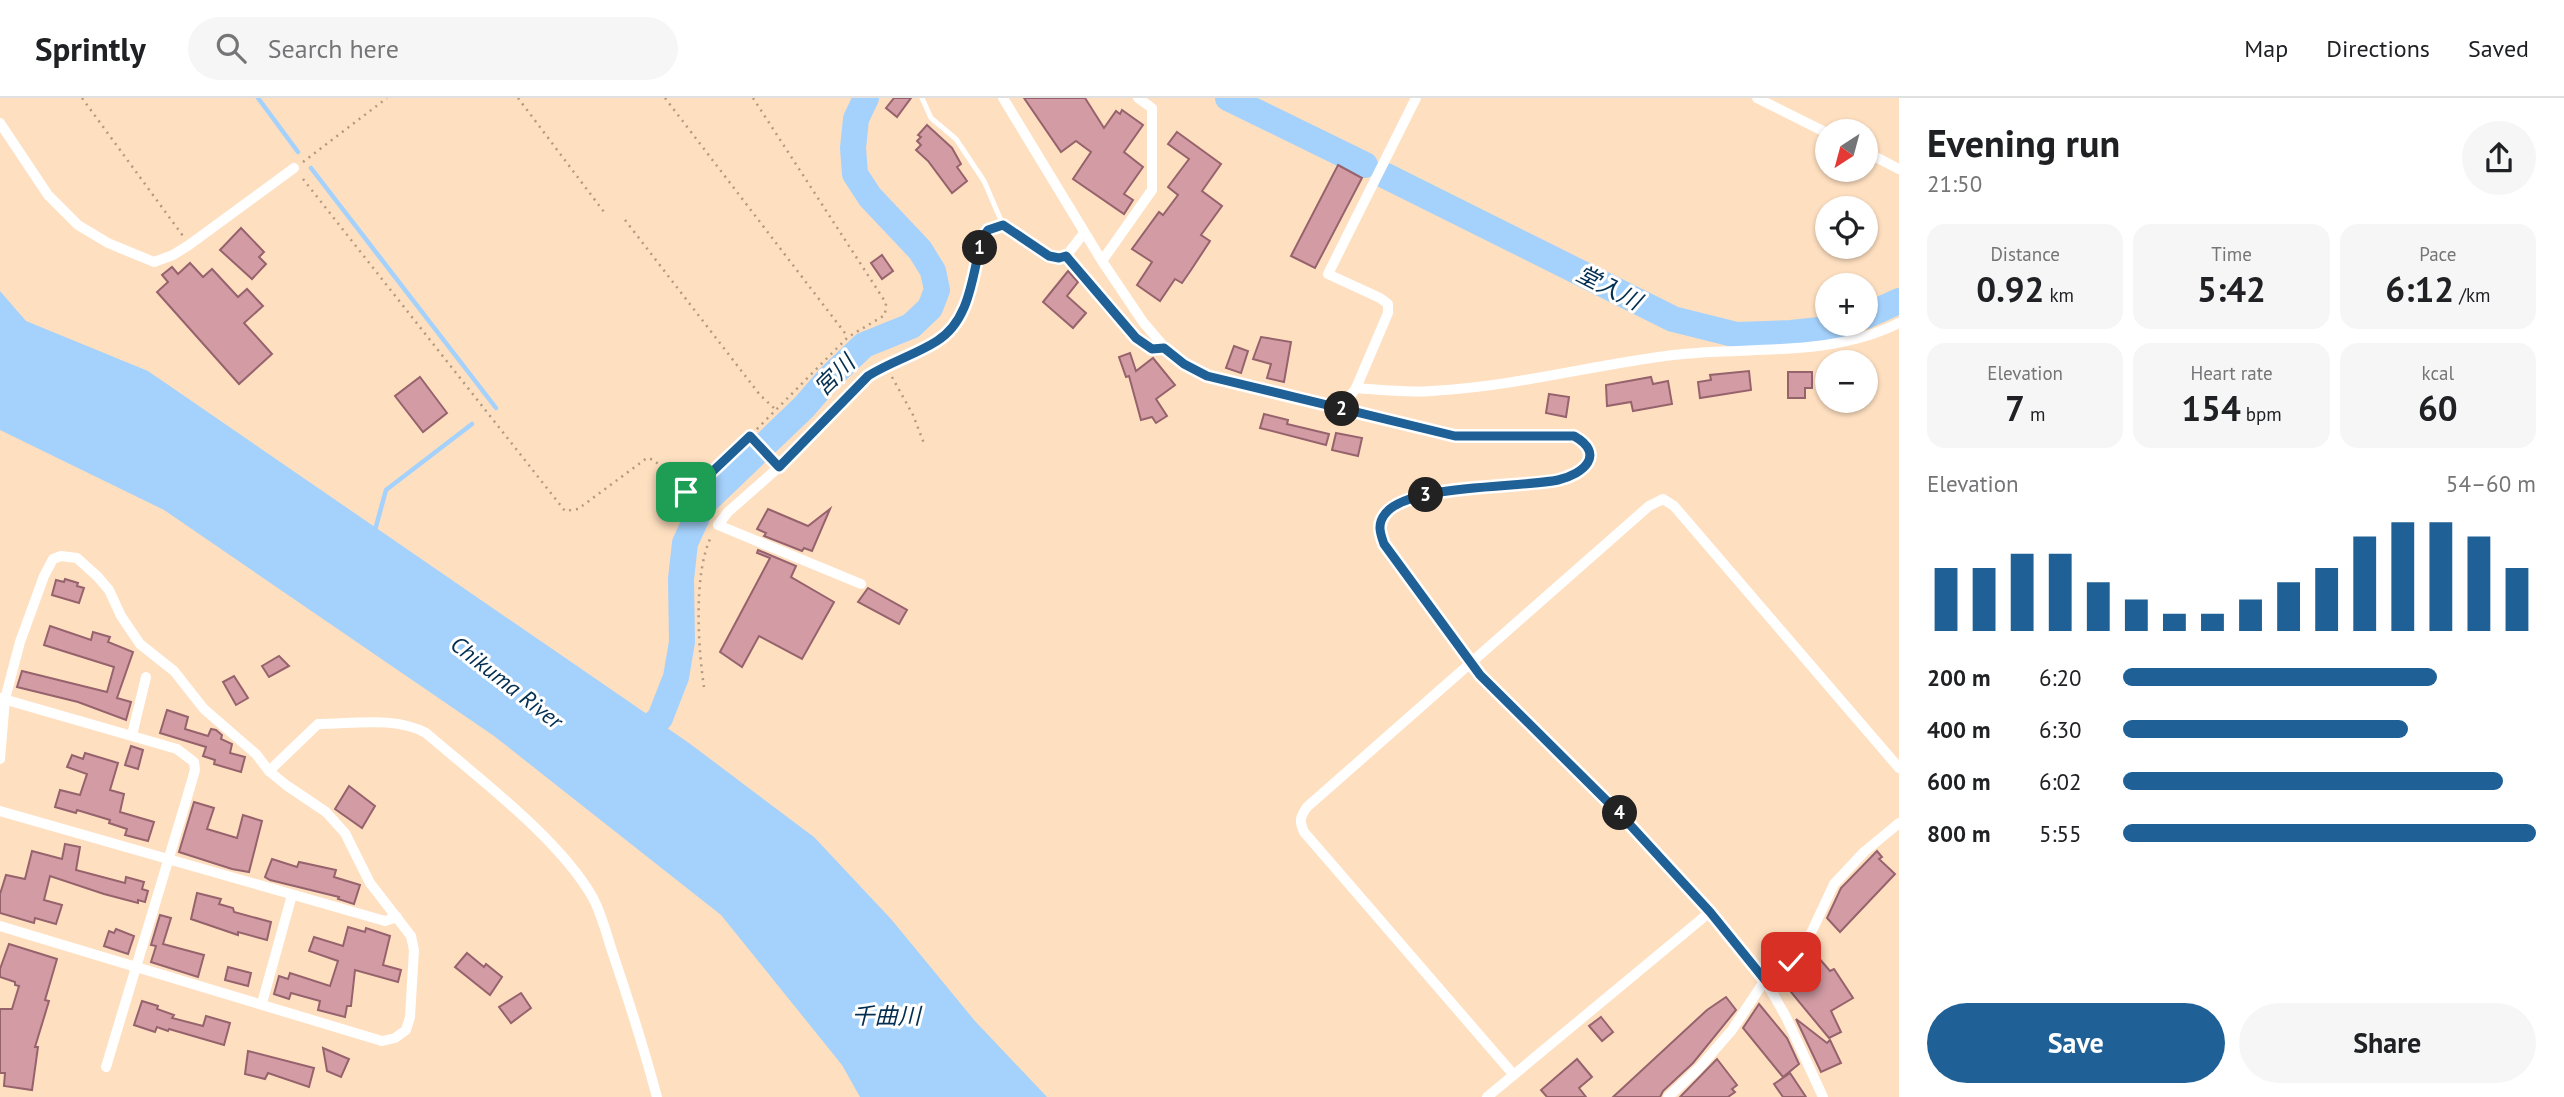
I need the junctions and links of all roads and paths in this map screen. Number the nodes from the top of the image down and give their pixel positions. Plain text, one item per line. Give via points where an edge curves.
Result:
1 (387, 98) edge
2 (518, 98) edge
3 (665, 98) edge
4 (753, 98) edge
5 (922, 98) edge
6 (1003, 98) edge
7 (1138, 98) edge
8 (1416, 98) edge
9 (1756, 98) edge
10 (82, 99) edge
11 (0, 123) edge
12 (1815, 127) edge
13 (1878, 158) edge
14 (295, 168) junction
15 (1899, 169) edge
16 (604, 212) dead end
17 (625, 220) dead end
18 (1003, 225) junction
19 (1084, 233) junction
20 (189, 245) junction
21 (1066, 256) junction
22 (1102, 261) junction
23 (1899, 323) edge
24 (848, 337) junction
25 (1164, 348) junction
26 (885, 365) junction
27 (1356, 388) junction
28 (1341, 409) junction
29 (775, 410) junction
30 (752, 439) junction
31 (925, 446) dead end
32 (779, 467) junction
33 (718, 525) junction
34 (861, 584) dead end
35 (1470, 662) junction
36 (146, 677) dead end
37 (704, 687) dead end
38 (3, 699) edge
39 (132, 735) junction
40 (0, 759) edge
41 (1899, 768) edge
42 (270, 771) junction
43 (0, 811) edge
44 (1899, 823) edge
45 (168, 859) junction
46 (292, 895) junction
47 (1710, 912) junction
48 (397, 918) junction
49 (0, 926) edge
50 (136, 967) junction
51 (1765, 980) junction
52 (262, 1003) junction
53 (106, 1067) dead end
54 (1513, 1074) junction
55 (657, 1097) edge
56 (1487, 1097) edge
57 (1668, 1097) edge
58 (1823, 1097) edge

1 - 14 path
2 - 16 path
3 - 24 path
4 - 24 path via 886,303 882,318
5 - 18 lane via 931,118 956,139 984,181
6 - 19 street
7 - 22 street via 1152,108 1152,190
8 - 27 street via 1328,274 1388,304
9 - 12 street
10 - 20 path
11 - 20 street via 48,195 78,225 108,243 155,261
13 - 15 street
14 - 20 street
14 - 30 path via 565,511 578,509 647,458 655,460 677,488 690,492
17 - 29 path
18 - 21 street via 1049,256
18 - 26 street via 988,230 982,239 966,305 950,332
19 - 21 street
19 - 22 street
21 - 25 street via 1136,338 1152,349
22 - 25 street
23 - 27 street via 1824,344 1673,355 1444,390
24 - 29 path
25 - 28 street via 1207,376
26 - 31 path
26 - 32 street via 868,376
27 - 28 street
28 - 35 street via 1455,436 1568,435 1587,447 1587,464 1571,477 1433,493 1393,506 1381,521 1384,544
29 - 30 path
30 - 32 lane
32 - 33 street
33 - 34 street
33 - 37 path via 707,545 701,585 699,657
35 - 41 street via 1649,506 1663,499 1674,506
35 - 47 street via 1595,787
35 - 54 street via 1307,807 1300,822
36 - 39 street
38 - 39 street
38 - 40 street
38 - 42 street via 49,564 61,556 77,558 109,590 139,644 174,671 214,719 251,748
39 - 45 street via 177,749 194,762
42 - 48 street via 326,812 345,833 369,883
42 - 55 street via 318,724 398,723 426,733 511,806 577,874 594,900
43 - 45 street
44 - 51 street via 1834,884 1801,950
45 - 46 street
45 - 50 street
46 - 48 street via 386,921
46 - 52 street
47 - 51 street
47 - 54 street
48 - 52 street via 411,936 414,950 410,1017 406,1030 395,1038 382,1041
49 - 50 street
50 - 52 street
50 - 53 street
51 - 57 street via 1732,1030
51 - 58 street
54 - 56 street

